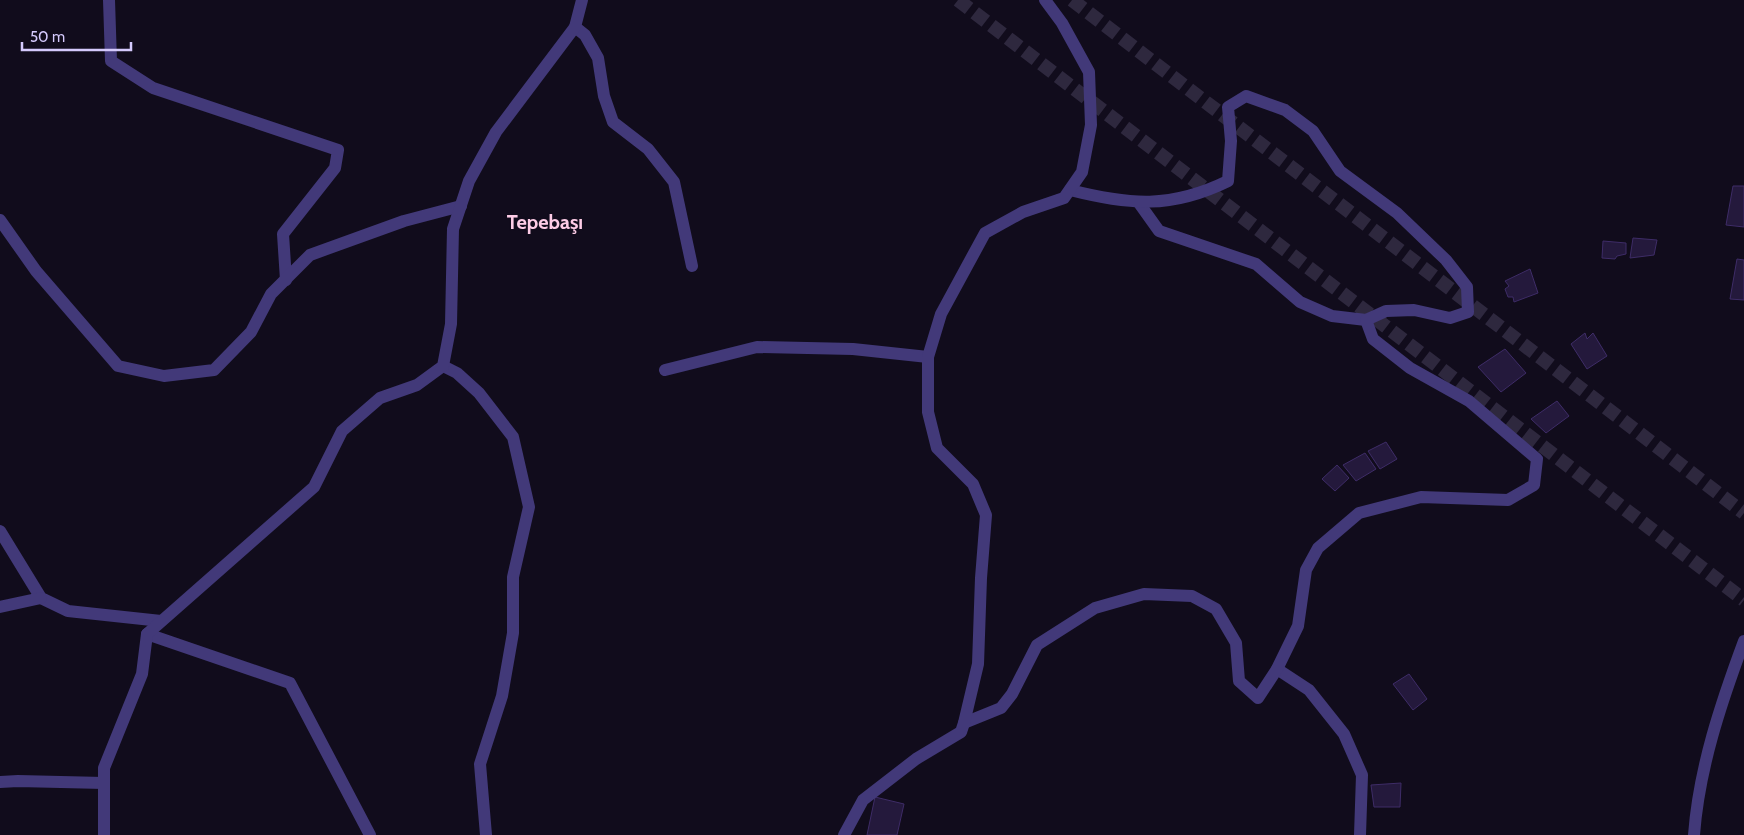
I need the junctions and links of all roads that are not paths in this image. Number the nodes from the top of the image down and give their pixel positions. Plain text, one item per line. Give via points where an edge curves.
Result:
1 (109, 0) edge
2 (582, 0) edge
3 (1045, 0) edge
4 (575, 27) junction
5 (1070, 190) junction
6 (1139, 203) junction
7 (461, 206) junction
8 (0, 220) edge
9 (692, 266) dead end
10 (286, 280) junction
11 (1366, 320) junction
12 (928, 358) junction
13 (443, 366) junction
14 (665, 370) dead end
15 (0, 531) edge
16 (41, 598) junction
17 (0, 607) edge
18 (161, 621) junction
19 (147, 634) junction
20 (1744, 641) edge
21 (1278, 669) junction
22 (964, 723) junction
23 (0, 782) edge
24 (104, 783) junction
25 (104, 835) edge
26 (370, 835) edge
27 (486, 835) edge
28 (844, 835) edge
29 (1360, 835) edge
30 (1694, 835) edge

1 - 10 street via 111,61 153,88 338,150 335,168 283,234
2 - 4 street
3 - 5 street via 1062,23 1089,72 1091,126 1082,172
4 - 7 street via 496,132 469,181
4 - 9 street via 585,35 598,58 604,96 613,122 648,149 674,182
5 - 6 street
5 - 12 street via 1064,198 1023,212 985,233 968,269 940,314
6 - 11 street via 1158,231 1256,264 1300,302 1332,316
6 - 11 street via 1206,192 1228,181 1231,141 1228,107 1246,96 1284,110 1313,131 1340,171 1397,213 1446,260 1468,287 1468,312 1450,318 1414,310 1386,311
7 - 10 street via 404,221 310,256
7 - 13 street via 453,229 450,324
8 - 10 street via 48,285 118,366 164,376 214,370 251,332 271,294
11 - 21 street via 1373,339 1410,368 1469,401 1537,459 1534,485 1508,500 1421,497 1359,513 1318,548 1306,570 1298,626
12 - 14 street via 853,349 757,347
12 - 22 street via 928,412 937,448 972,484 986,514 980,578 978,664
13 - 18 street via 417,385 380,398 342,431 314,487
13 - 27 street via 457,373 479,393 513,437 529,507 513,577 513,633 502,696 480,764
15 - 16 street
16 - 17 street
16 - 18 street via 68,611
18 - 19 street
19 - 24 street via 142,674 104,768
19 - 26 street via 290,683
20 - 30 street via 1719,707 1696,811
21 - 22 street via 1258,698 1239,681 1236,643 1216,609 1192,596 1144,594 1095,608 1037,645 1012,694 1001,708
21 - 29 street via 1309,690 1344,734 1362,775
22 - 28 street via 961,732 916,759 863,800
23 - 24 street
24 - 25 street

